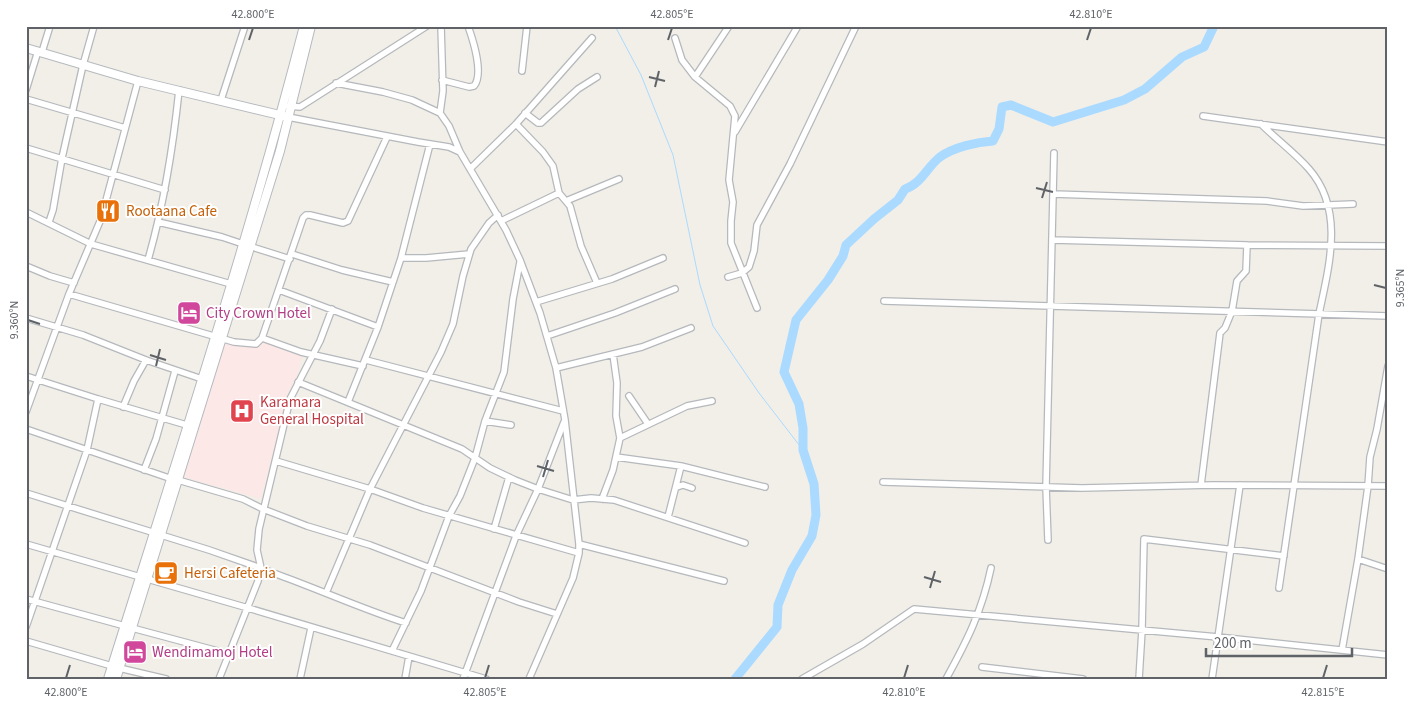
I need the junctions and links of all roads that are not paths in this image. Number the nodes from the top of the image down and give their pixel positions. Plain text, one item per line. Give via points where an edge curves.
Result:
1 (50, 26) edge
2 (94, 26) edge
3 (246, 26) edge
4 (304, 26) edge
5 (311, 26) edge
6 (426, 26) edge
7 (441, 26) edge
8 (468, 26) edge
9 (527, 26) edge
10 (729, 26) edge
11 (798, 26) edge
12 (856, 26) edge
13 (592, 38) dead end
14 (675, 38) dead end
15 (26, 48) edge
16 (40, 52) junction
17 (83, 65) junction
18 (522, 71) dead end
19 (597, 77) dead end
20 (695, 77) junction
21 (442, 80) junction
22 (138, 81) junction
23 (336, 83) junction
24 (26, 90) edge
25 (179, 90) junction
26 (27, 99) edge
27 (221, 100) junction
28 (26, 106) edge
29 (287, 106) junction
30 (73, 112) junction
31 (440, 113) junction
32 (526, 113) junction
33 (285, 116) junction
34 (1204, 116) dead end
35 (516, 124) junction
36 (1260, 124) junction
37 (125, 128) junction
38 (732, 136) junction
39 (388, 137) junction
40 (1388, 142) edge
41 (430, 144) junction
42 (26, 148) edge
43 (460, 152) junction
44 (1054, 153) dead end
45 (62, 158) junction
46 (470, 169) junction
47 (113, 175) junction
48 (619, 178) dead end
49 (165, 190) junction
50 (559, 193) junction
51 (1053, 194) junction
52 (566, 201) junction
53 (1353, 204) dead end
54 (1329, 205) junction
55 (26, 212) edge
56 (499, 218) junction
57 (49, 222) junction
58 (158, 222) junction
59 (1052, 240) junction
60 (91, 244) junction
61 (246, 245) junction
62 (1247, 245) junction
63 (1331, 245) junction
64 (1388, 246) edge
65 (469, 254) junction
66 (291, 257) junction
67 (401, 258) junction
68 (663, 258) dead end
69 (148, 260) junction
70 (520, 260) junction
71 (26, 266) edge
72 (744, 271) junction
73 (728, 276) dead end
74 (393, 282) junction
75 (74, 283) junction
76 (597, 283) junction
77 (231, 284) junction
78 (675, 289) dead end
79 (279, 290) junction
80 (69, 294) junction
81 (884, 301) dead end
82 (536, 302) junction
83 (1050, 306) junction
84 (332, 308) junction
85 (757, 308) dead end
86 (1232, 311) junction
87 (1320, 314) junction
88 (1388, 316) edge
89 (26, 318) edge
90 (57, 327) junction
91 (378, 327) junction
92 (691, 328) dead end
93 (547, 336) junction
94 (218, 338) junction
95 (262, 338) junction
96 (612, 354) junction
97 (312, 355) junction
98 (146, 360) junction
99 (366, 360) junction
100 (363, 366) junction
101 (1388, 366) edge
102 (556, 368) junction
103 (175, 371) junction
104 (428, 375) junction
105 (26, 376) edge
106 (202, 379) junction
107 (37, 380) junction
108 (298, 382) junction
109 (495, 393) junction
110 (629, 396) dead end
111 (98, 400) junction
112 (712, 401) dead end
113 (348, 402) junction
114 (123, 407) junction
115 (563, 411) junction
116 (26, 412) edge
117 (162, 418) junction
118 (485, 420) junction
119 (564, 420) junction
120 (648, 424) junction
121 (402, 425) junction
122 (511, 425) dead end
123 (191, 426) junction
124 (26, 429) edge
125 (620, 438) junction
126 (87, 450) junction
127 (616, 457) junction
128 (475, 458) junction
129 (276, 462) junction
130 (682, 466) junction
131 (144, 470) junction
132 (509, 477) junction
133 (175, 480) junction
134 (883, 482) dead end
135 (1201, 485) junction
136 (1240, 485) junction
137 (1295, 485) junction
138 (1046, 486) junction
139 (1368, 486) junction
140 (1388, 486) edge
141 (677, 487) junction
142 (692, 488) dead end
143 (765, 488) dead end
144 (370, 489) junction
145 (538, 489) junction
146 (26, 493) edge
147 (602, 499) junction
148 (573, 500) junction
149 (68, 505) junction
150 (263, 509) junction
151 (449, 516) junction
152 (668, 517) junction
153 (494, 529) junction
154 (158, 534) junction
155 (516, 536) junction
156 (350, 539) junction
157 (1048, 540) dead end
158 (745, 542) dead end
159 (26, 544) edge
160 (579, 544) junction
161 (1231, 550) junction
162 (53, 552) junction
163 (579, 553) junction
164 (1284, 556) junction
165 (1358, 559) junction
166 (430, 567) junction
167 (261, 568) junction
168 (991, 568) dead end
169 (1388, 569) edge
170 (144, 579) junction
171 (724, 581) dead end
172 (1279, 588) dead end
173 (326, 593) junction
174 (495, 593) junction
175 (26, 599) edge
176 (35, 602) junction
177 (248, 608) junction
178 (557, 614) junction
179 (978, 615) junction
180 (406, 623) junction
181 (26, 627) edge
182 (128, 627) junction
183 (311, 628) junction
184 (1142, 630) junction
185 (1218, 637) junction
186 (26, 641) edge
187 (1342, 650) junction
188 (392, 651) junction
189 (229, 654) junction
190 (1388, 655) edge
191 (409, 656) junction
192 (116, 667) junction
193 (982, 667) dead end
194 (466, 672) junction
195 (144, 676) edge
196 (108, 679) edge
197 (116, 679) edge
198 (166, 679) edge
199 (219, 679) edge
200 (300, 679) edge
201 (405, 679) edge
202 (463, 679) edge
203 (486, 679) edge
204 (529, 679) edge
205 (802, 679) edge
206 (946, 679) edge
207 (1083, 679) edge
208 (1139, 679) edge
209 (1212, 679) edge

1 - 16 street
2 - 17 street
3 - 27 street
4 - 29 main road
5 - 29 main road
6 - 23 street
7 - 21 street
8 - 21 street via 476,50 477,83 468,87
9 - 18 street
10 - 20 street
11 - 38 street
12 - 72 street via 757,225 754,252 749,267
13 - 32 street
14 - 20 street via 682,60
15 - 16 main road
16 - 17 main road
16 - 24 street
17 - 22 main road
17 - 30 street
19 - 32 street via 541,123
20 - 38 street via 730,106 735,116
21 - 31 street
22 - 25 main road
22 - 37 street
23 - 29 street via 300,107
23 - 31 street via 412,100
25 - 27 main road
25 - 49 street
26 - 28 street
26 - 30 street
27 - 33 main road
29 - 33 main road
30 - 37 street
30 - 45 street
31 - 43 street
32 - 35 street
33 - 39 street
33 - 61 main road via 280,151
34 - 36 street
35 - 46 street
35 - 50 street via 553,166
36 - 40 street
36 - 54 street via 1309,170
37 - 47 street
38 - 72 street via 729,180 733,202 731,243
39 - 41 street
39 - 66 street via 348,221 343,223 306,215
41 - 43 street via 449,146
41 - 67 street
42 - 45 street
43 - 46 street
44 - 51 street
45 - 47 street
45 - 57 street
46 - 56 street
47 - 49 street
47 - 60 street
48 - 52 street
49 - 58 street
50 - 52 street
50 - 56 street
51 - 54 street
51 - 59 street
52 - 76 street
53 - 54 street
54 - 63 street
55 - 57 street
56 - 65 street via 489,222
56 - 70 street
57 - 60 street
58 - 61 street
58 - 69 street
59 - 62 street
59 - 83 street
60 - 69 street
60 - 75 street
61 - 66 street
61 - 77 main road
61 - 94 main road
62 - 63 street
62 - 86 street via 1246,270 1237,281
63 - 64 street
63 - 87 street
65 - 67 street
65 - 104 street via 453,324
66 - 74 street
66 - 79 street
67 - 74 street
68 - 76 street
69 - 77 street
70 - 82 street
70 - 109 street via 504,372
71 - 75 street
72 - 73 street
72 - 85 street
74 - 91 street
75 - 80 street
76 - 82 street
77 - 94 main road
78 - 93 street
79 - 84 street
79 - 95 street
80 - 90 street
80 - 94 street
81 - 83 street
82 - 93 street
83 - 86 street
83 - 138 street
84 - 91 street
84 - 97 street
86 - 87 street
86 - 135 street via 1220,333
87 - 88 street
87 - 137 street
89 - 90 street
90 - 98 street
90 - 107 street
91 - 99 street
92 - 96 street via 642,347
93 - 102 street
94 - 95 street via 247,344 256,344
94 - 106 main road
94 - 123 main road
95 - 97 street
96 - 102 street
96 - 125 street
97 - 100 street
97 - 108 street
98 - 103 street
98 - 114 street
99 - 100 street
99 - 104 street
100 - 113 street
101 - 139 street via 1370,457
102 - 115 street
103 - 106 street
103 - 117 street
104 - 109 street
104 - 121 street
105 - 107 street
106 - 123 main road
107 - 111 street
107 - 116 street
108 - 113 street
108 - 129 street via 290,399
109 - 115 street
109 - 118 street
110 - 120 street
111 - 114 street
111 - 126 street
112 - 120 street via 688,406
113 - 121 street
114 - 117 street
115 - 119 street
117 - 123 street
117 - 131 street
118 - 122 street
118 - 128 street
119 - 145 street
119 - 148 street
120 - 125 street
121 - 128 street
121 - 144 street
123 - 133 main road
124 - 126 street
125 - 127 street
126 - 131 street
126 - 149 street
127 - 130 street
127 - 147 street
128 - 132 street
128 - 151 street
129 - 144 street
129 - 150 street
130 - 141 street
130 - 143 street
131 - 133 street
132 - 145 street
132 - 153 street
133 - 150 street via 243,499
133 - 154 main road
134 - 138 street
135 - 136 street
135 - 138 street
136 - 137 street
136 - 161 street
137 - 139 street
137 - 164 street
138 - 157 street
139 - 140 street
139 - 165 street
141 - 142 street
141 - 152 street
144 - 151 street
144 - 156 street
145 - 148 street
145 - 155 street
146 - 149 street
147 - 148 street
147 - 152 street
148 - 160 street
149 - 154 street
149 - 162 street
150 - 156 street
150 - 167 street via 257,539
151 - 153 street
151 - 166 street
152 - 158 street
153 - 155 street
154 - 167 street
154 - 170 main road
155 - 163 street
155 - 174 street
156 - 166 street
156 - 173 street
159 - 162 street
160 - 163 street
160 - 171 street
161 - 164 street
161 - 184 street via 1144,539
161 - 185 street
162 - 170 street
162 - 176 street
163 - 178 street via 573,578
164 - 172 street
165 - 169 street
165 - 187 street
166 - 174 street
166 - 180 street
167 - 173 street
167 - 177 street
168 - 179 street
170 - 177 street
170 - 182 main road
173 - 180 street
174 - 178 street
174 - 194 street
175 - 176 street
176 - 181 street
176 - 182 street
177 - 183 street
177 - 189 street
178 - 204 street
179 - 184 street
179 - 205 street via 914,609 863,644
179 - 206 street
180 - 188 street
182 - 189 street
182 - 192 main road
183 - 188 street
183 - 200 street
184 - 185 street
184 - 208 street
185 - 187 street
185 - 209 street
186 - 192 street
187 - 190 street
188 - 191 street
189 - 199 street
191 - 194 street
191 - 201 street
192 - 195 street
192 - 196 main road
192 - 197 main road
193 - 207 street
194 - 202 street
194 - 203 street
195 - 198 street

